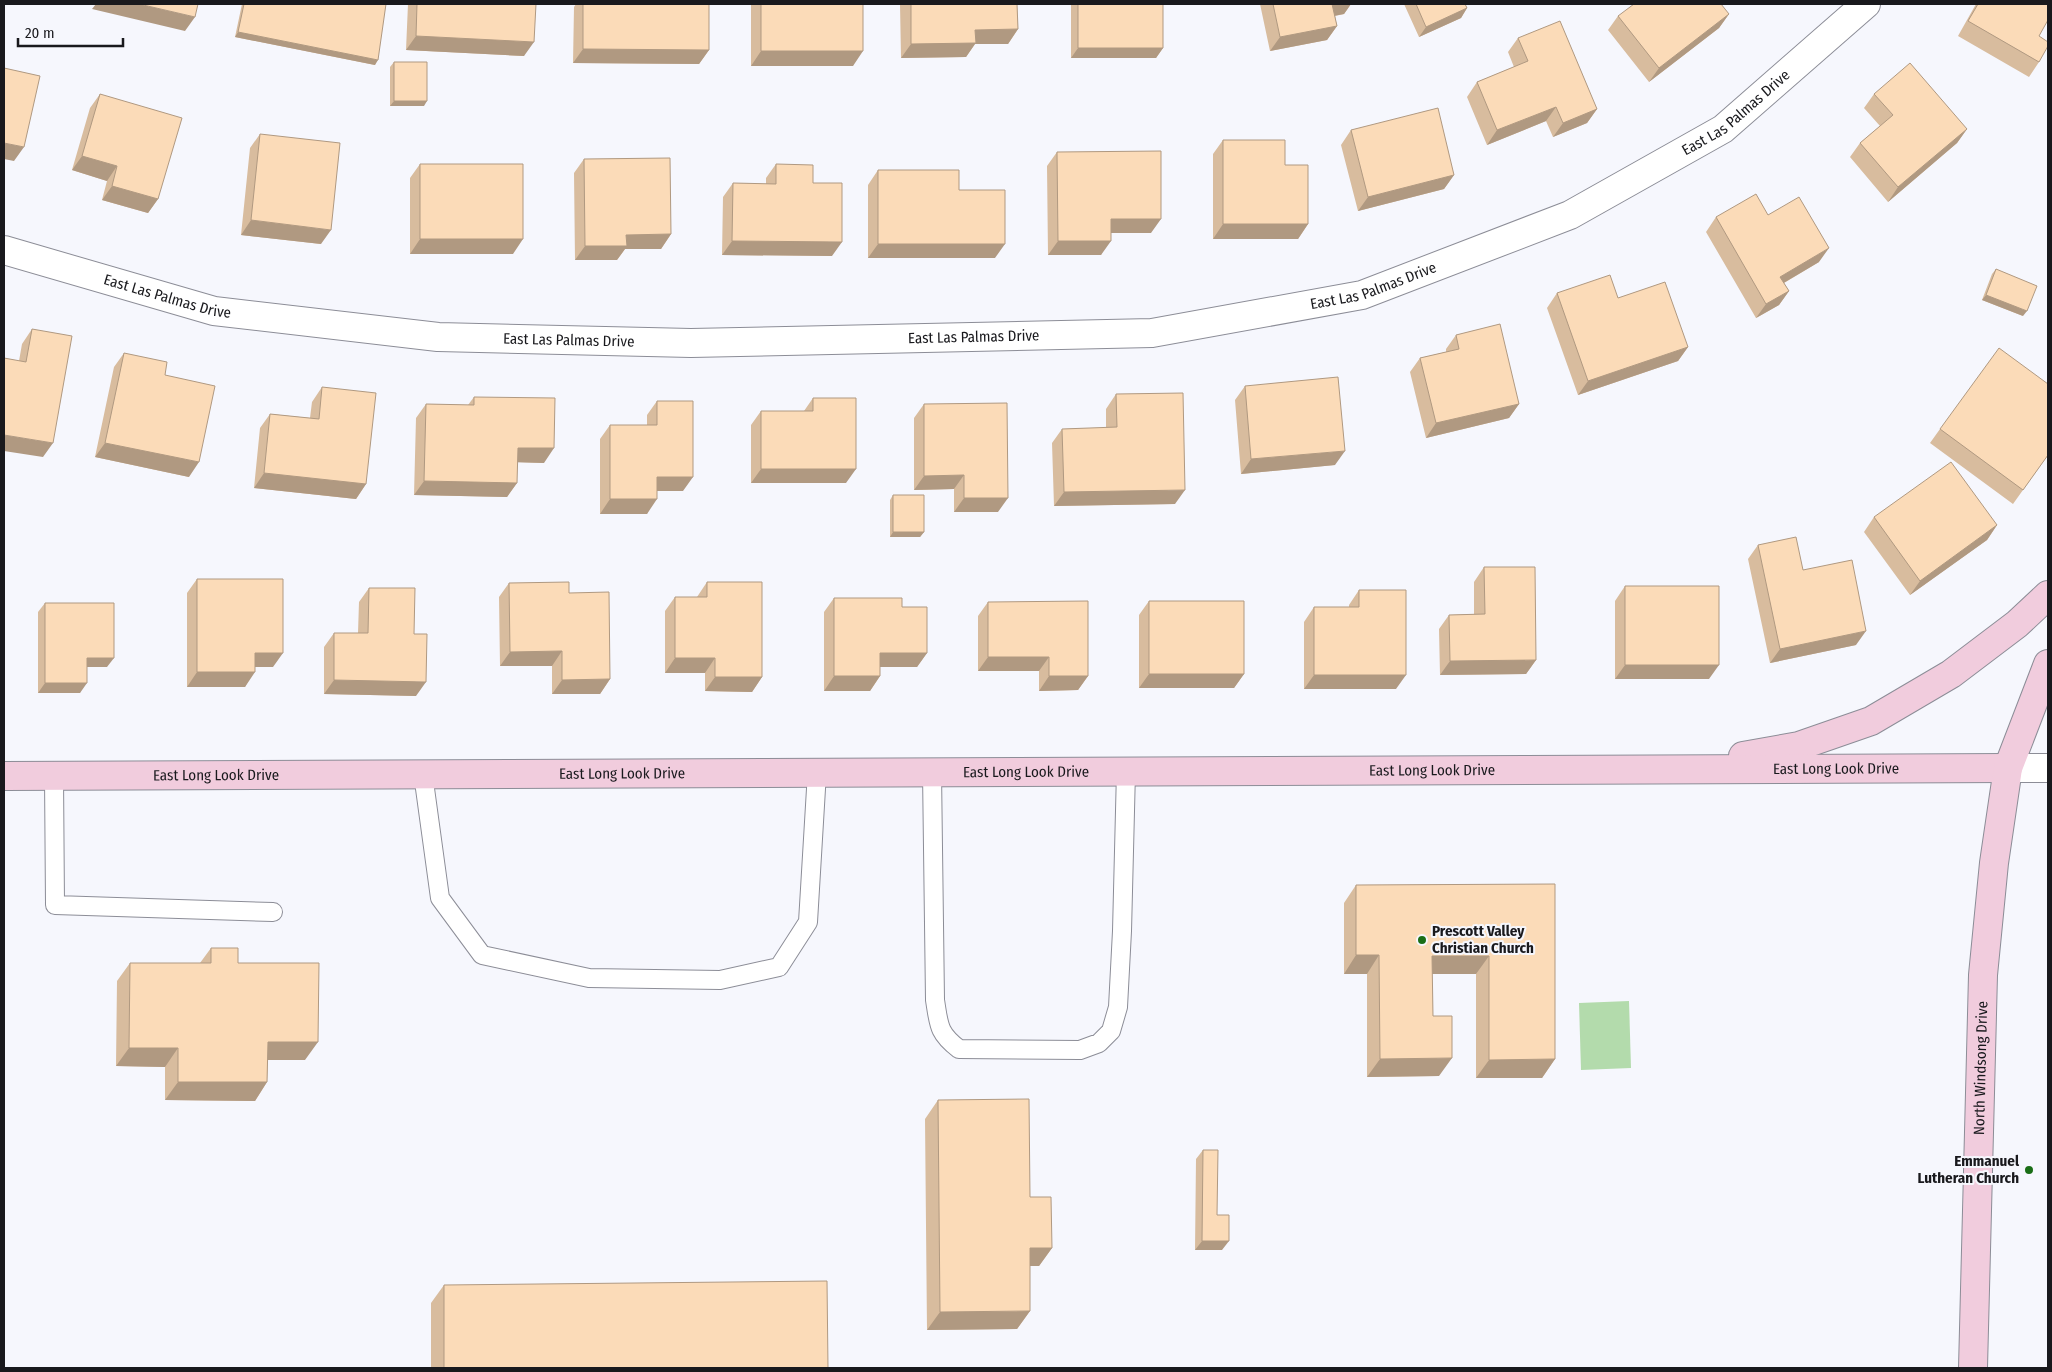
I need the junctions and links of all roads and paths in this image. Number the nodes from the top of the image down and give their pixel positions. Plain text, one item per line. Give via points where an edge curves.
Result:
1 (1866, 4) edge
2 (4, 250) edge
3 (2048, 595) edge
4 (2048, 664) edge
5 (1676, 768) junction
6 (2008, 768) junction
7 (2048, 768) edge
8 (1126, 771) junction
9 (817, 772) junction
10 (932, 772) junction
11 (423, 774) junction
12 (4, 776) edge
13 (54, 776) junction
14 (273, 912) dead end
15 (1973, 1368) edge

1 - 2 street, East Las Palmas Drive via 1722,129 1570,216 1362,295 1152,333 691,342 438,337 214,311
3 - 5 street via 2017,624 1951,674 1871,721 1799,746
4 - 6 street, North Windsong Drive
5 - 6 street, East Long Look Drive
5 - 8 street, East Long Look Drive
6 - 7 street, East Long Look Drive
6 - 15 street, North Windsong Drive via 1982,975
8 - 10 street, East Long Look Drive
8 - 10 lane via 1118,1007 1111,1031 1099,1043 1080,1050 959,1049 945,1039 938,1022 935,1000
9 - 10 street, East Long Look Drive
9 - 11 street, East Long Look Drive
9 - 11 lane via 808,922 779,967 720,980 589,978 482,955 440,898
11 - 13 street, East Long Look Drive
12 - 13 street, East Long Look Drive
13 - 14 lane via 55,905

